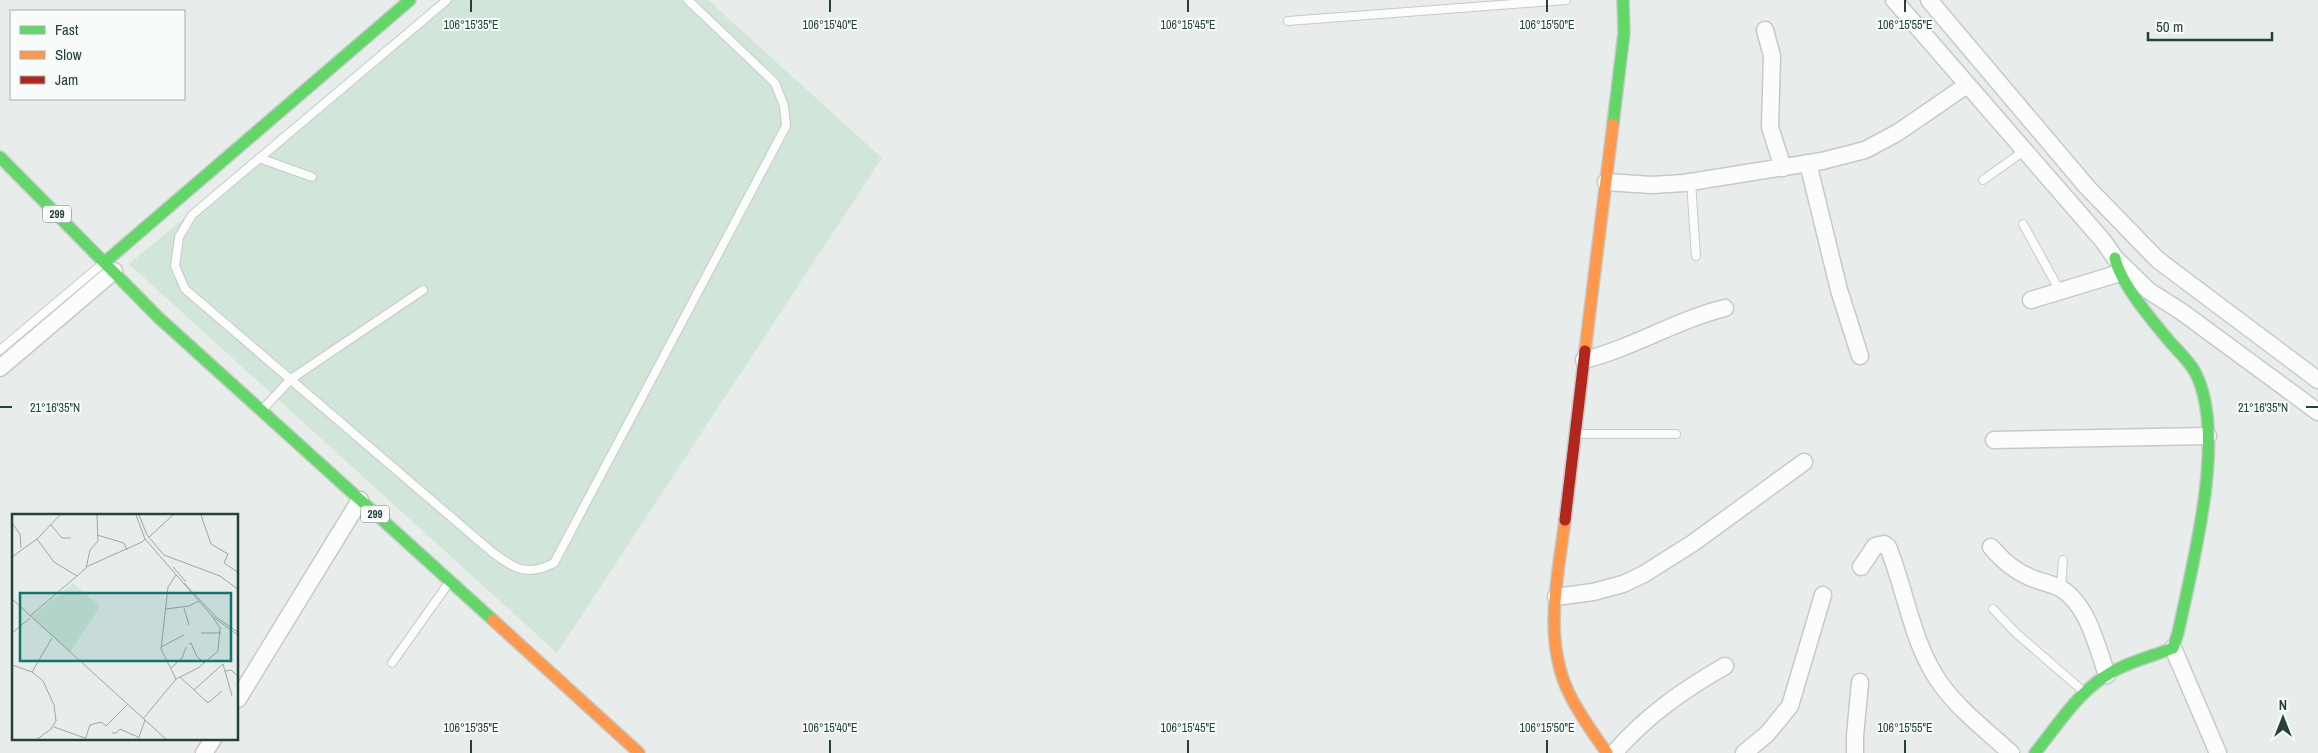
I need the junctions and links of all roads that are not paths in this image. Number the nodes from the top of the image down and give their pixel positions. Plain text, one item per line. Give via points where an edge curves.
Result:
1 (410, 0) edge
2 (447, 0) edge
3 (688, 0) edge
4 (1566, 0) edge
5 (1623, 0) edge
6 (1894, 0) edge
7 (1929, 0) edge
8 (1288, 20) dead end
9 (1765, 30) dead end
10 (1967, 85) junction
11 (2034, 143) junction
12 (0, 157) edge
13 (259, 158) junction
14 (1808, 163) junction
15 (1783, 168) junction
16 (312, 177) dead end
17 (1983, 180) dead end
18 (1606, 182) junction
19 (1691, 182) junction
20 (2022, 224) dead end
21 (1696, 256) dead end
22 (109, 266) junction
23 (2118, 266) junction
24 (423, 290) dead end
25 (2060, 292) junction
26 (2031, 300) dead end
27 (1726, 308) dead end
28 (0, 350) edge
29 (1860, 356) dead end
30 (1584, 360) junction
31 (0, 368) edge
32 (291, 379) junction
33 (2318, 380) edge
34 (262, 411) junction
35 (2318, 412) edge
36 (1576, 434) junction
37 (1676, 434) dead end
38 (2208, 436) junction
39 (1994, 440) dead end
40 (1804, 462) dead end
41 (360, 500) junction
42 (1991, 547) dead end
43 (2063, 560) dead end
44 (1861, 566) dead end
45 (450, 582) junction
46 (2061, 589) junction
47 (1823, 595) dead end
48 (1556, 597) junction
49 (1993, 609) dead end
50 (2172, 648) junction
51 (392, 663) dead end
52 (1726, 666) dead end
53 (2107, 675) junction
54 (1860, 682) dead end
55 (2085, 692) junction
56 (239, 697) edge
57 (212, 740) edge
58 (204, 753) edge
59 (639, 753) edge
60 (1607, 753) edge
61 (1614, 753) edge
62 (1744, 753) edge
63 (1855, 753) edge
64 (2011, 753) edge
65 (2035, 753) edge
66 (2218, 753) edge

1 - 22 street
2 - 13 lane
3 - 32 lane via 775,83 784,106 786,126 554,563 539,570 518,568 507,563
4 - 8 lane
5 - 18 street via 1624,33
6 - 10 street
7 - 11 street
9 - 15 street via 1772,56 1770,127
10 - 11 street
10 - 14 street via 1884,142 1865,150
11 - 17 lane
11 - 23 street
11 - 33 street via 2087,186 2158,260
12 - 22 street, 299
13 - 16 lane
13 - 32 lane via 192,215 179,237 175,266 185,289
14 - 15 street
14 - 29 street via 1839,290
15 - 19 street
18 - 19 street via 1652,186
18 - 30 street
19 - 21 lane
20 - 25 lane
22 - 28 lane
22 - 31 street
22 - 34 street, 299 via 159,318
23 - 25 street
23 - 35 street
23 - 38 street via 2142,307 2195,373 2202,387
24 - 32 lane
25 - 26 street
27 - 30 street via 1605,355
30 - 36 street
32 - 34 lane
34 - 41 street, 299
36 - 37 lane
36 - 48 street
38 - 39 street
38 - 50 street via 2201,512 2178,633
40 - 48 street via 1694,543 1644,574 1593,592
41 - 45 street, 299
41 - 56 street
42 - 46 street via 2012,568
43 - 46 lane
44 - 64 street via 1880,543 1888,547 1900,576 1916,638 1934,674 1948,693
45 - 51 lane
45 - 59 street, 299
46 - 53 street via 2081,610
47 - 62 street via 1790,706
48 - 60 street via 1553,638 1569,697
49 - 55 lane
50 - 53 street
50 - 66 street
52 - 61 street via 1668,702 1639,725
53 - 55 street
54 - 63 street
55 - 65 street
57 - 58 street

